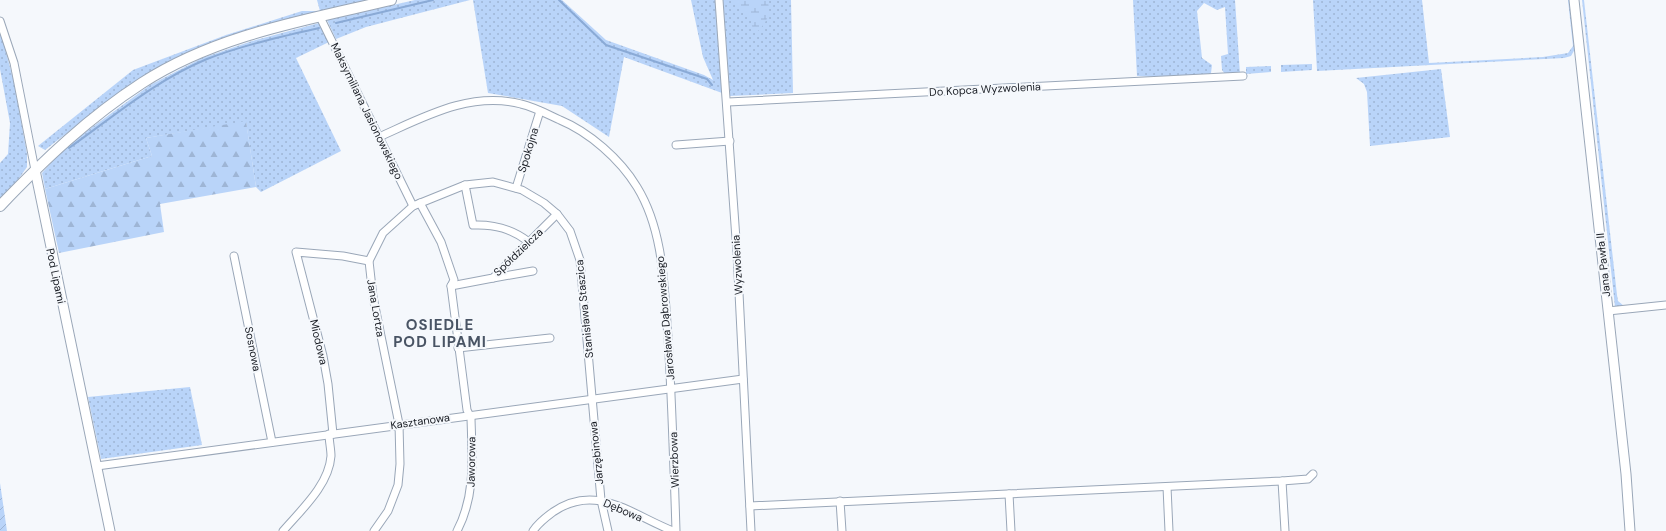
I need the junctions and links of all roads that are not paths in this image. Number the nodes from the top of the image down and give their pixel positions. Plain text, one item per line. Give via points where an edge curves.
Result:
1 (391, 0) edge
2 (719, 0) edge
3 (1574, 0) edge
4 (320, 16) junction
5 (0, 21) edge
6 (1243, 76) dead end
7 (728, 102) junction
8 (540, 111) junction
9 (379, 137) junction
10 (730, 141) junction
11 (676, 145) dead end
12 (34, 170) junction
13 (465, 185) junction
14 (516, 188) junction
15 (417, 205) junction
16 (0, 206) edge
17 (557, 214) junction
18 (529, 242) junction
19 (234, 256) dead end
20 (369, 261) junction
21 (533, 271) dead end
22 (493, 278) junction
23 (451, 286) junction
24 (1666, 305) edge
25 (1608, 310) junction
26 (550, 338) dead end
27 (458, 348) junction
28 (743, 379) junction
29 (671, 388) junction
30 (592, 398) junction
31 (469, 414) junction
32 (399, 424) junction
33 (331, 434) junction
34 (272, 442) junction
35 (97, 466) junction
36 (1313, 474) dead end
37 (1282, 481) junction
38 (1167, 487) junction
39 (1009, 494) junction
40 (601, 500) junction
41 (840, 501) junction
42 (750, 506) junction
43 (110, 531) edge
44 (283, 531) edge
45 (374, 531) edge
46 (457, 531) edge
47 (533, 531) edge
48 (608, 531) edge
49 (675, 531) edge
50 (751, 531) edge
51 (842, 531) edge
52 (1011, 531) edge
53 (1169, 531) edge
54 (1285, 531) edge
55 (1630, 531) edge

1 - 4 main road
2 - 7 street, Wyzwolenia
3 - 25 street, Jana Pawła II
4 - 9 street, Maksymiliana Jasionowskiego
4 - 12 main road via 270,28 215,47 142,82 90,119
5 - 12 street, Pod Lipami via 14,63
6 - 7 street, Do Kopca Wyzwolenia
7 - 10 street, Wyzwolenia
8 - 9 street, Jarosława Dąbrowskiego via 522,104 498,100 446,107
8 - 14 street, Spokojna
8 - 29 street, Jarosława Dąbrowskiego via 568,123 593,138 637,187 653,224 662,264
9 - 15 street, Maksymiliana Jasionowskiego
10 - 11 street
10 - 28 street, Wyzwolenia
12 - 16 main road
12 - 35 street, Pod Lipami
13 - 14 street, Stanisława Staszica via 493,182
13 - 15 street, Stanisława Staszica
13 - 18 street via 473,225 489,224 503,228 517,233
14 - 17 street, Stanisława Staszica via 544,203
15 - 20 street via 383,233
15 - 23 street via 441,242 454,280
17 - 18 street, Spółdzielcza
17 - 30 street, Stanisława Staszica via 570,231 580,260
18 - 22 street, Spółdzielcza
19 - 34 street, Sosnowa
20 - 32 street, Jana Lortza via 373,297
20 - 33 street, Miodowa via 296,252 323,356 328,384
21 - 22 street
22 - 23 street, Spółdzielcza
23 - 27 street
24 - 25 street
25 - 55 street, Jana Pawła II
26 - 27 street
27 - 31 street
28 - 29 street, Kasztanowa
28 - 42 street, Wyzwolenia
29 - 30 street, Kasztanowa
29 - 49 street, Wierzbowa
30 - 31 street, Kasztanowa
30 - 40 street, Jarzębinowa
31 - 32 street, Kasztanowa
31 - 46 street, Jaworowa via 473,476 469,502
32 - 33 street, Kasztanowa
32 - 45 street, Jana Lortza via 398,485 388,510
33 - 34 street, Kasztanowa
33 - 44 street, Miodowa via 331,456 325,475 315,495
34 - 35 street, Kasztanowa
35 - 43 street, Pod Lipami
36 - 37 street via 1308,479
37 - 38 street
37 - 54 street
38 - 39 street
38 - 53 street
39 - 41 street
39 - 52 street
40 - 47 street, Dębowa via 576,501 564,505 538,523
40 - 48 street, Jarzębinowa
40 - 49 street, Dębowa
41 - 42 street
41 - 51 street
42 - 50 street, Wyzwolenia

